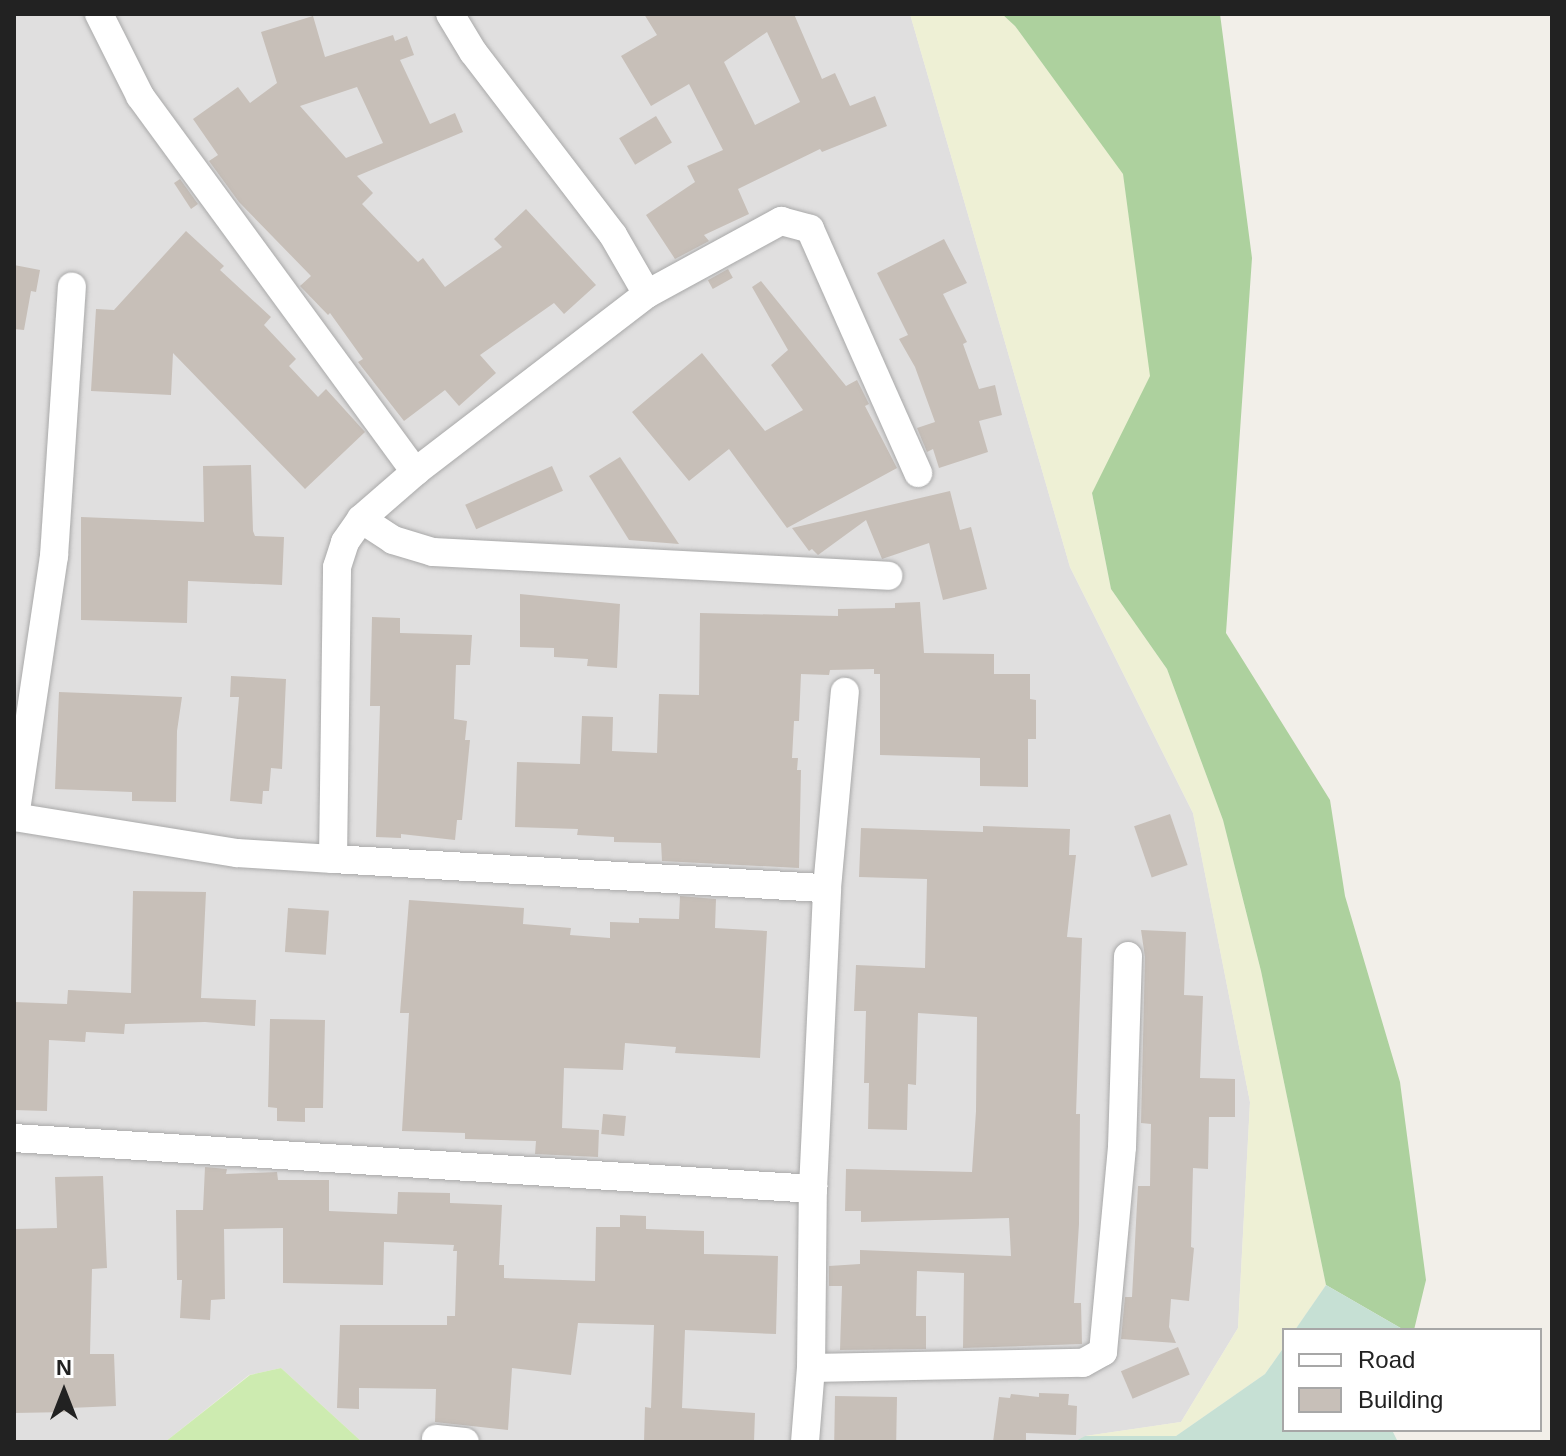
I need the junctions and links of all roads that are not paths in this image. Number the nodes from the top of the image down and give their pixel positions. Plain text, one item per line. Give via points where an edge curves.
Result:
1 (99, 14) edge
2 (450, 14) edge
3 (72, 287) dead end
4 (647, 294) junction
5 (415, 472) junction
6 (918, 473) dead end
7 (361, 519) junction
8 (888, 576) dead end
9 (845, 692) dead end
10 (14, 817) edge
11 (333, 859) junction
12 (827, 888) junction
13 (1128, 956) dead end
14 (14, 1138) edge
15 (813, 1189) junction
16 (811, 1368) junction
17 (436, 1439) dead end
18 (465, 1442) edge
19 (805, 1442) edge

1 - 5 street via 140,96
2 - 4 street via 473,52 613,235
3 - 10 street via 54,556
4 - 5 street
4 - 6 street via 781,221 810,229
5 - 7 street
7 - 8 street via 393,540 433,552
7 - 11 street via 345,542 337,567
9 - 12 street
10 - 11 street via 237,853
11 - 12 street
12 - 15 street
13 - 16 street via 1122,1147 1103,1352 1083,1363
14 - 15 street
15 - 16 street
16 - 19 street
17 - 18 street

